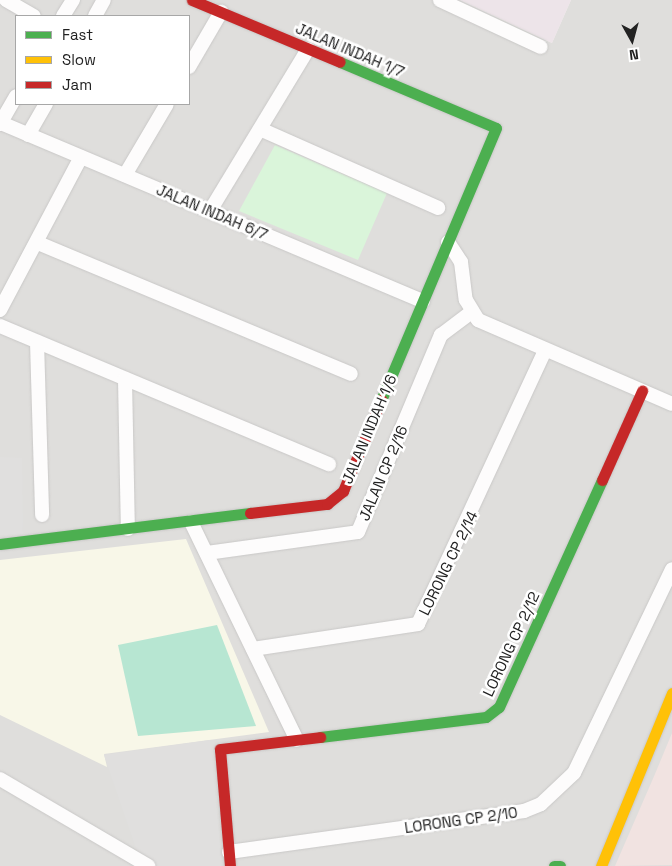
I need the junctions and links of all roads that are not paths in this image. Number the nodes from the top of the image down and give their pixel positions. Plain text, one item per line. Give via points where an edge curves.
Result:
1 (6, 0) edge
2 (73, 0) edge
3 (104, 0) edge
4 (192, 0) edge
5 (440, 0) edge
6 (221, 12) junction
7 (32, 15) edge
8 (64, 15) edge
9 (96, 15) edge
10 (541, 47) dead end
11 (308, 48) junction
12 (190, 65) edge
13 (15, 98) edge
14 (45, 105) edge
15 (166, 105) edge
16 (0, 123) edge
17 (496, 128) joint
18 (260, 129) junction
19 (28, 134) junction
20 (81, 157) junction
21 (125, 175) junction
22 (438, 208) dead end
23 (210, 211) junction
24 (448, 242) junction
25 (38, 243) junction
26 (423, 301) junction
27 (0, 310) edge
28 (470, 313) junction
29 (0, 326) edge
30 (37, 342) junction
31 (546, 350) junction
32 (351, 374) dead end
33 (125, 379) junction
34 (642, 391) junction
35 (672, 404) edge
36 (329, 464) dead end
37 (42, 515) dead end
38 (191, 522) junction
39 (128, 529) junction
40 (0, 544) edge
41 (206, 553) junction
42 (672, 568) edge
43 (253, 649) junction
44 (672, 693) edge
45 (297, 740) junction
46 (0, 779) edge
47 (229, 852) junction
48 (148, 866) edge
49 (230, 866) edge
50 (554, 866) edge
51 (560, 866) edge
52 (601, 866) edge

1 - 7 street
2 - 8 street
3 - 9 street
4 - 6 street, JALAN INDAH 1/7
5 - 10 street
6 - 11 street, JALAN INDAH 1/7
6 - 12 street
11 - 17 street, JALAN INDAH 1/7
11 - 18 street
13 - 16 street
14 - 19 street
15 - 21 street
16 - 19 street, JALAN INDAH 6/7
17 - 24 street, JALAN INDAH 1/6
18 - 22 street
18 - 23 street
19 - 20 street, JALAN INDAH 6/7
20 - 21 street, JALAN INDAH 6/7
20 - 25 street
21 - 23 street, JALAN INDAH 6/7
23 - 26 street, JALAN INDAH 6/7
24 - 26 street, JALAN INDAH 1/6
24 - 28 street via 465,276
25 - 27 street
25 - 32 street
26 - 38 street, JALAN INDAH 1/6 via 343,490 327,504
28 - 31 street via 487,326
28 - 41 street, JALAN CP 2/16 via 441,335 358,532
29 - 30 street
30 - 33 street
30 - 37 street
31 - 34 street
31 - 43 street, LORONG CP 2/14 via 418,624
33 - 36 street
33 - 39 street
34 - 35 street
34 - 45 street, LORONG CP 2/12 via 499,707 486,716
38 - 39 street, JALAN INDAH 1/6
38 - 41 street
39 - 40 street, JALAN INDAH 1/6
41 - 43 street
42 - 47 street, LORONG CP 2/10 via 574,773 541,804 524,811
43 - 45 street
44 - 52 street
45 - 47 street, LORONG CP 2/12 via 220,749
46 - 48 street
47 - 49 street
50 - 51 street

